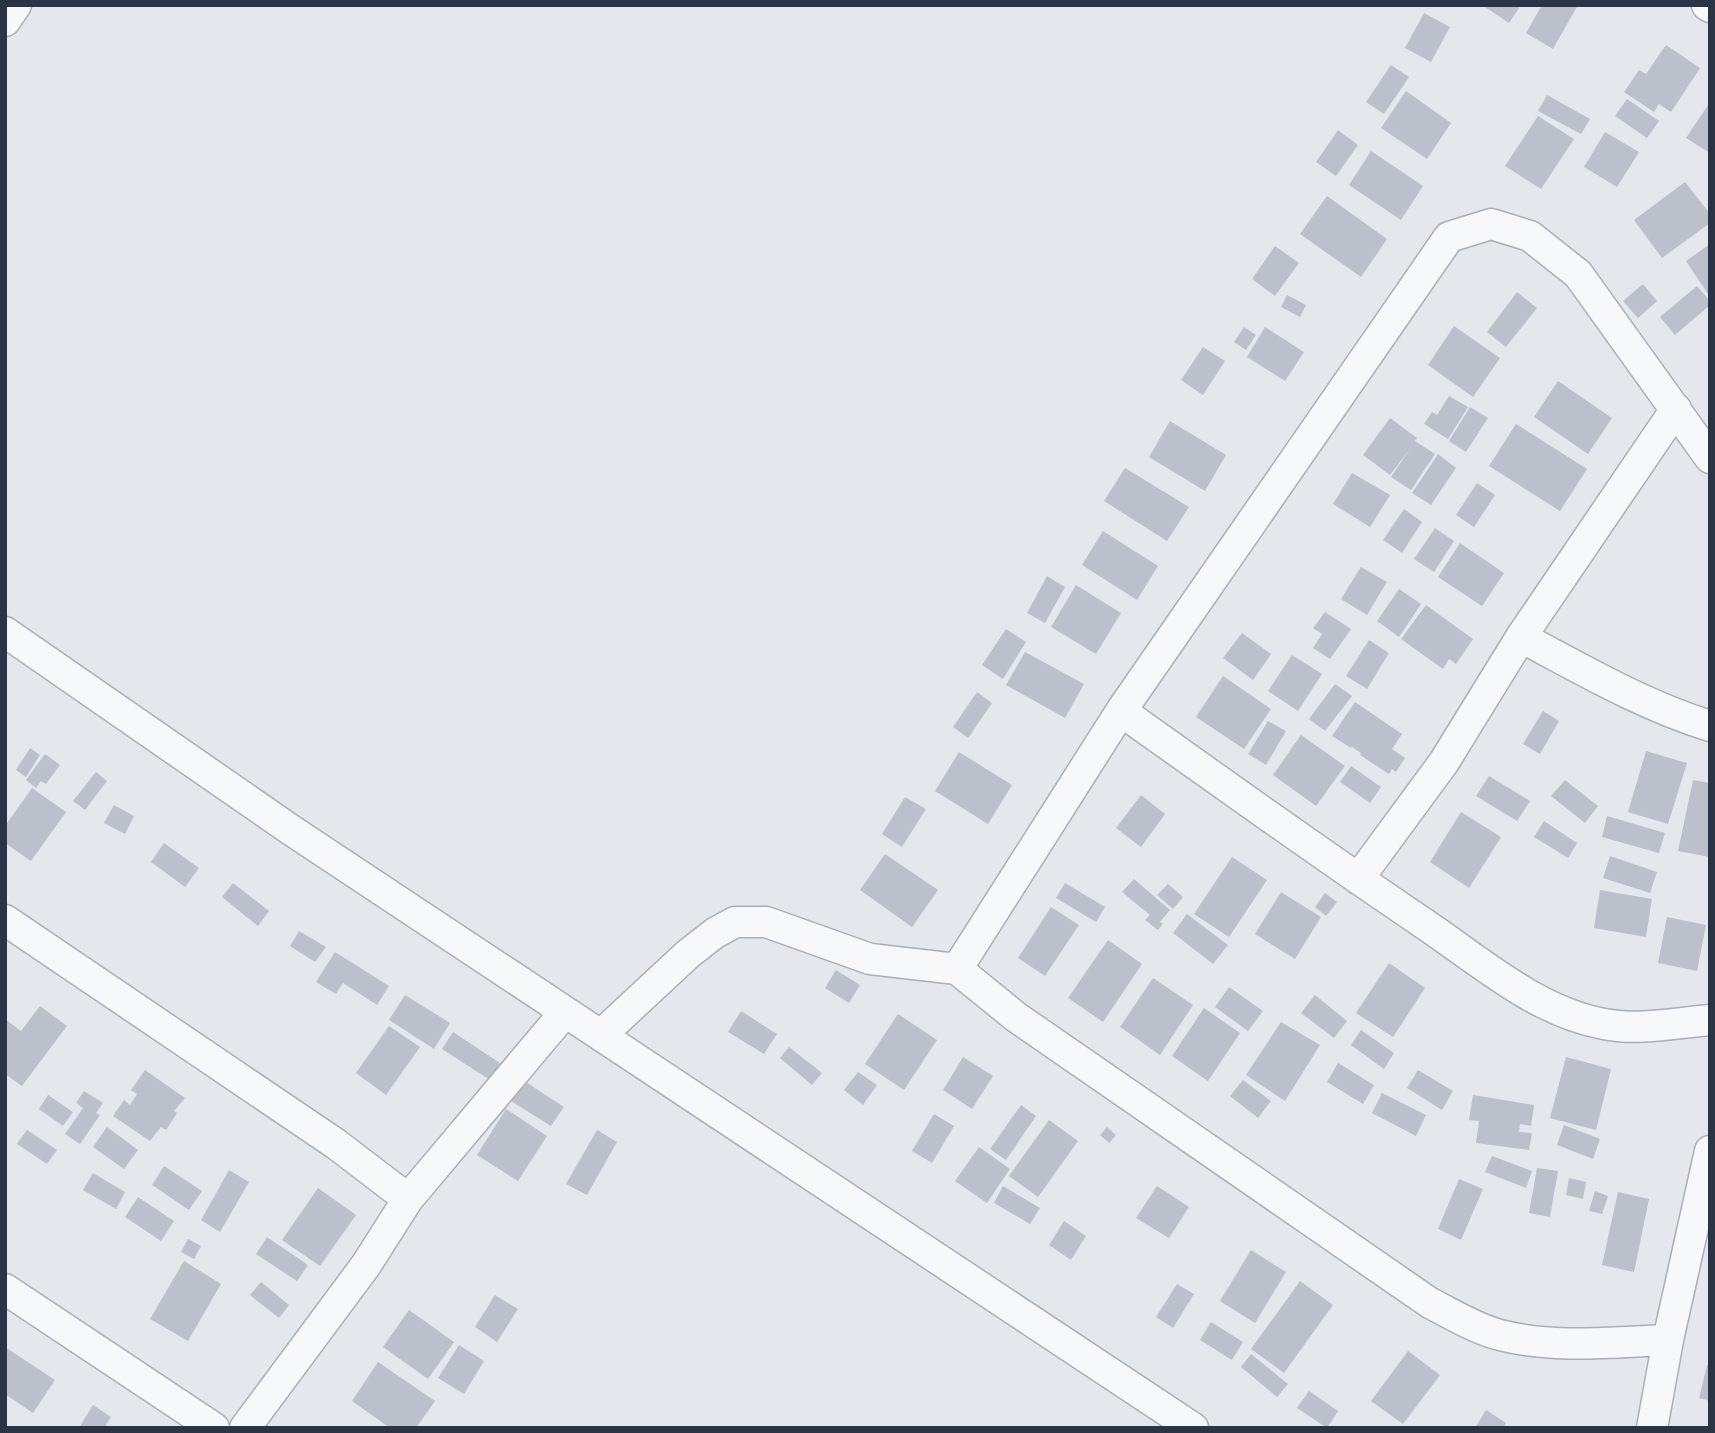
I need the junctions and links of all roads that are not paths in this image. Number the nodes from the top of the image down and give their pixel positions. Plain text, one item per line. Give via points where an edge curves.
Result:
1 (16, 5) edge
2 (5, 22) edge
3 (1676, 409) junction
4 (1710, 458) edge
5 (5, 632) edge
6 (1521, 637) junction
7 (1121, 712) junction
8 (1710, 726) edge
9 (1358, 879) junction
10 (5, 920) edge
11 (957, 969) junction
12 (565, 1012) junction
13 (1710, 1020) edge
14 (601, 1035) junction
15 (1710, 1151) edge
16 (408, 1199) junction
17 (5, 1289) edge
18 (1668, 1340) junction
19 (214, 1428) edge
20 (245, 1428) edge
21 (1193, 1428) edge
22 (1652, 1428) edge

1 - 2 street
3 - 4 street
3 - 6 street
3 - 7 street via 1578,274 1530,236 1491,224 1449,237
5 - 12 street
6 - 8 street via 1627,694
6 - 9 street via 1444,762
7 - 9 street
7 - 11 street
9 - 13 street via 1534,999 1567,1013 1605,1025
10 - 16 street via 336,1144
11 - 14 street via 870,959 766,922 736,922 688,954
11 - 18 street via 1016,1017 1430,1303 1498,1335 1575,1343
12 - 14 street
12 - 16 street
14 - 21 street
15 - 18 street
16 - 20 street via 366,1265
17 - 19 street
18 - 22 street

